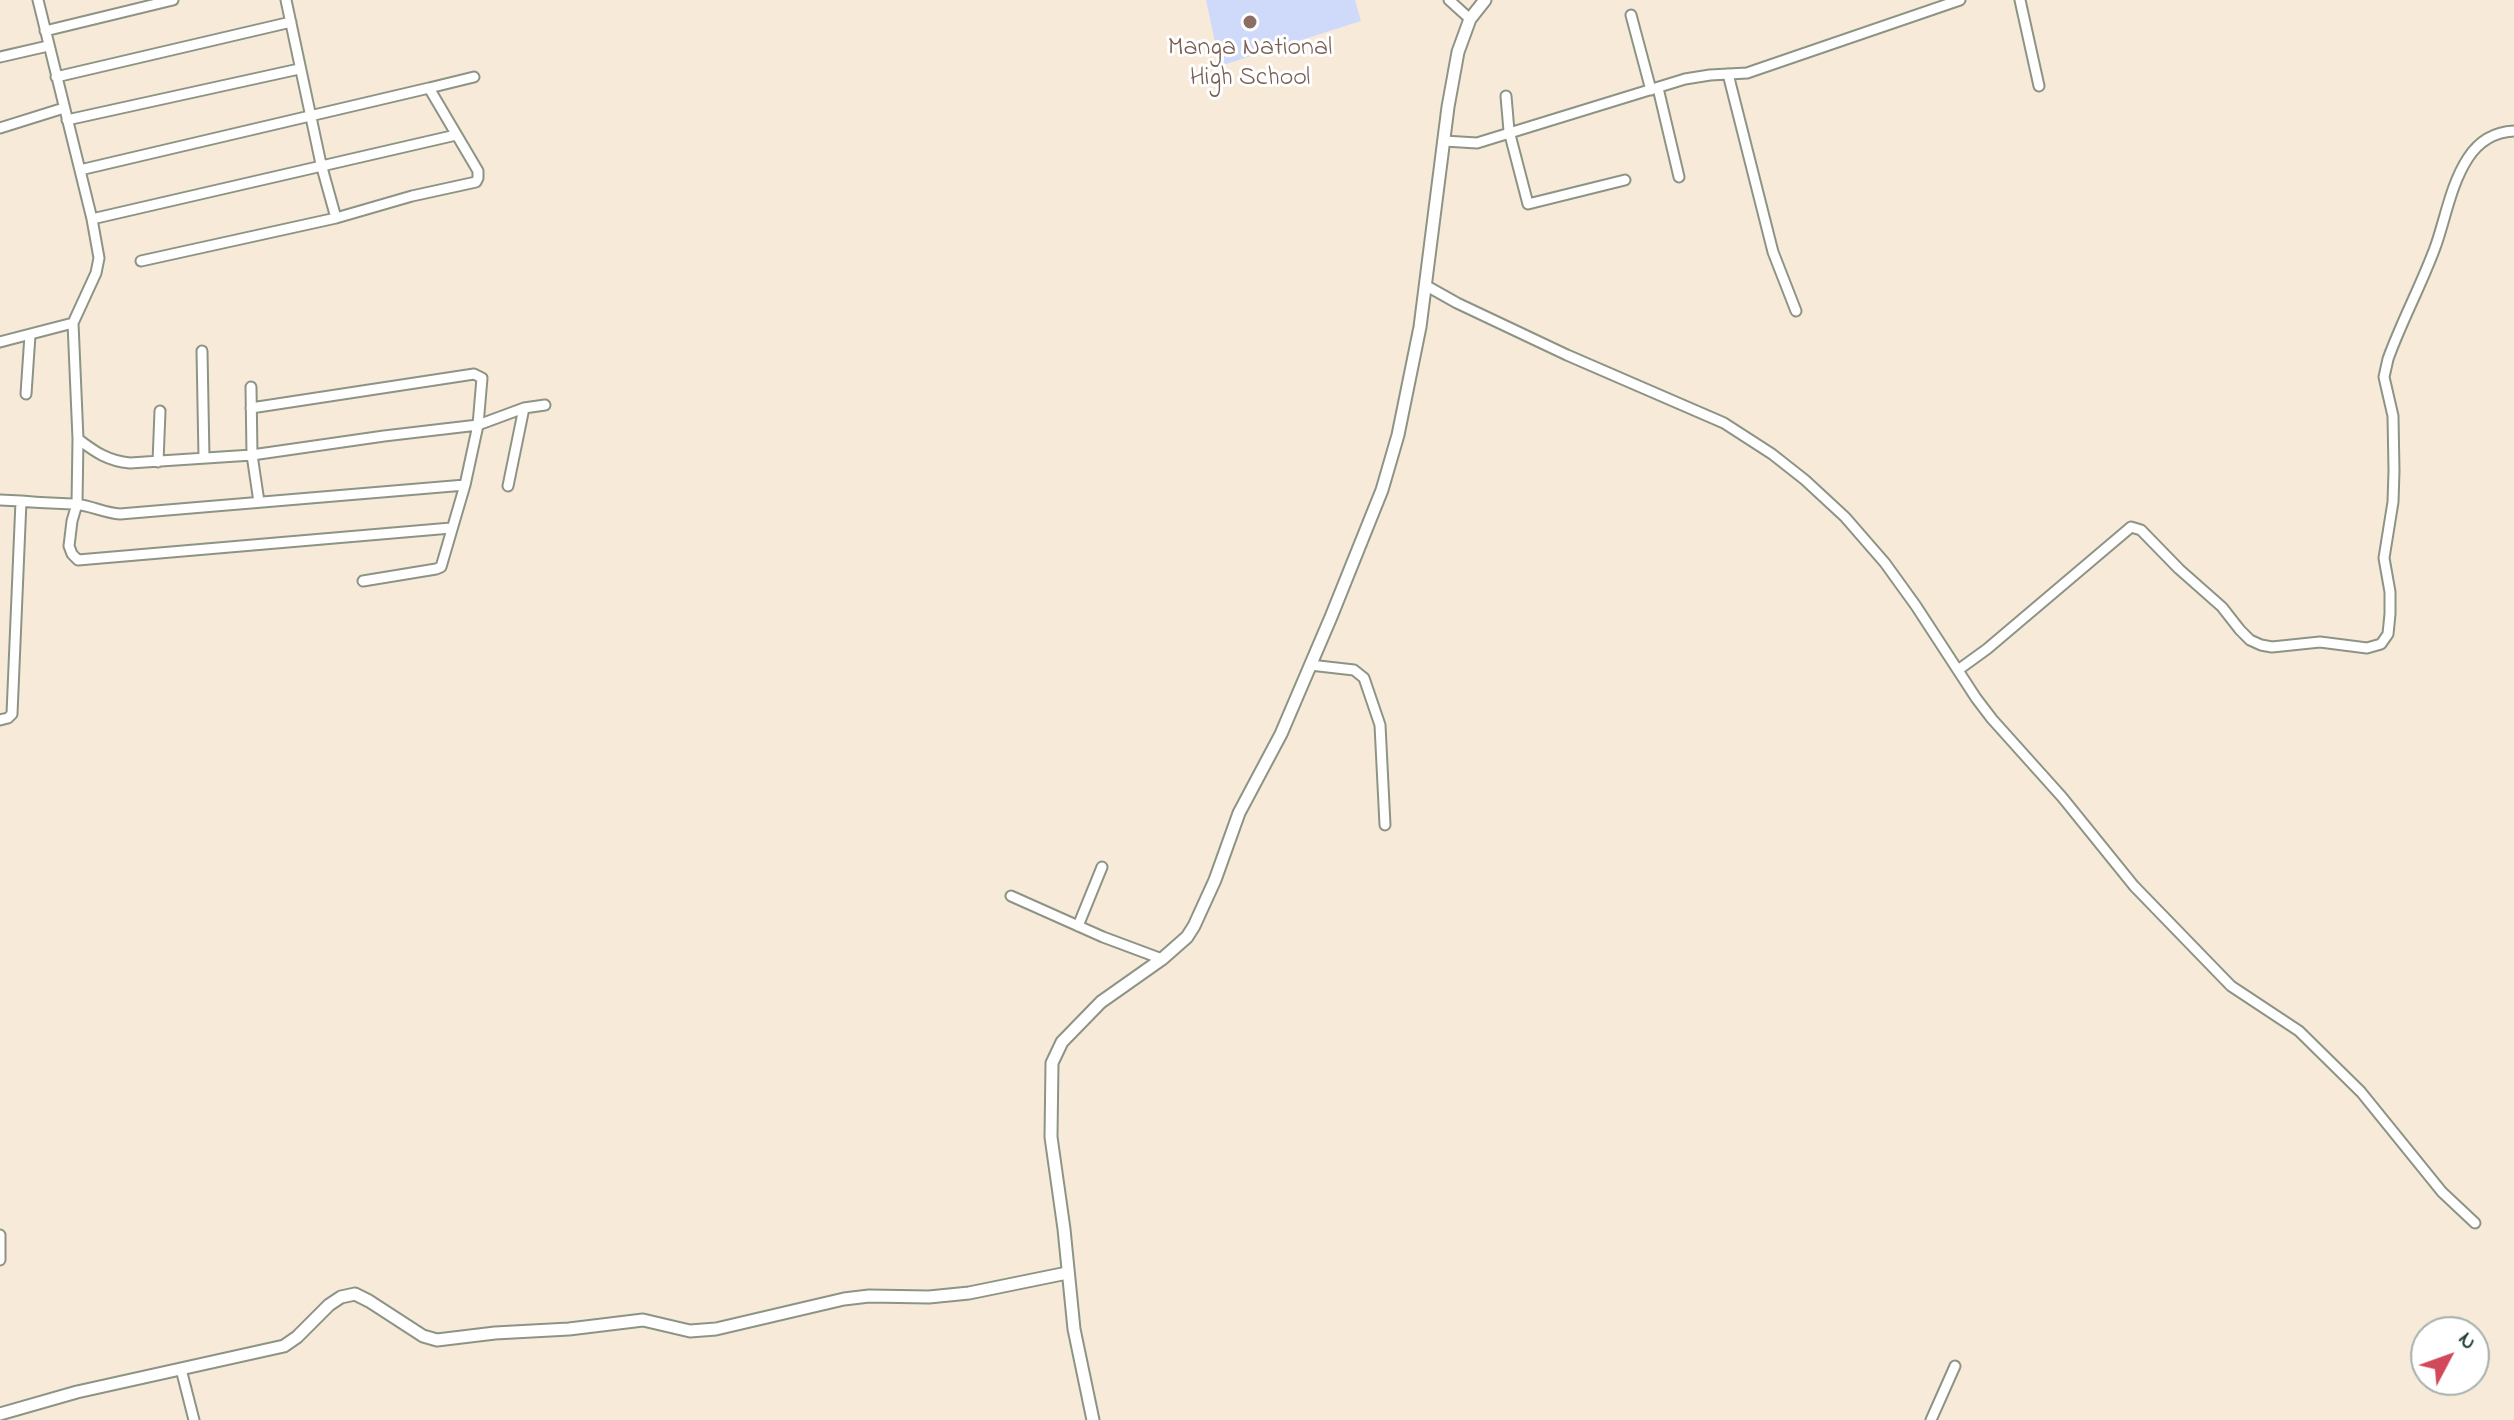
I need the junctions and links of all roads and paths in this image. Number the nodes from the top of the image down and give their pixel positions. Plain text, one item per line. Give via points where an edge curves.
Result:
1 (38, 0) edge
2 (173, 0) edge
3 (286, 0) edge
4 (1449, 0) edge
5 (1485, 0) edge
6 (1960, 0) edge
7 (2020, 0) edge
8 (1631, 15) dead end
9 (1470, 19) junction
10 (291, 22) junction
11 (45, 31) junction
12 (48, 46) junction
13 (0, 57) edge
14 (299, 69) junction
15 (1728, 74) junction
16 (56, 77) junction
17 (474, 77) dead end
18 (2039, 86) dead end
19 (429, 88) junction
20 (1654, 89) junction
21 (1506, 96) dead end
22 (64, 108) junction
23 (312, 117) junction
24 (67, 120) junction
25 (0, 128) edge
26 (1509, 131) junction
27 (2514, 131) edge
28 (456, 135) junction
29 (1444, 141) junction
30 (321, 164) junction
31 (80, 170) junction
32 (1679, 177) dead end
33 (1625, 180) dead end
34 (336, 218) junction
35 (92, 219) junction
36 (141, 261) dead end
37 (1425, 285) junction
38 (1796, 311) dead end
39 (73, 323) junction
40 (30, 335) junction
41 (0, 342) edge
42 (202, 351) dead end
43 (251, 387) dead end
44 (26, 394) dead end
45 (545, 405) dead end
46 (251, 408) junction
47 (524, 408) junction
48 (160, 411) dead end
49 (478, 425) junction
50 (78, 439) junction
51 (252, 455) junction
52 (204, 458) junction
53 (158, 462) junction
54 (465, 485) junction
55 (508, 486) dead end
56 (0, 500) edge
57 (21, 501) junction
58 (259, 502) junction
59 (77, 504) junction
60 (451, 528) junction
61 (363, 581) dead end
62 (1310, 665) junction
63 (1958, 670) junction
64 (0, 720) edge
65 (1385, 825) dead end
66 (1102, 867) dead end
67 (1011, 896) dead end
68 (1078, 926) junction
69 (1162, 959) junction
70 (2475, 1223) dead end
71 (0, 1235) edge
72 (0, 1260) edge
73 (1067, 1273) junction
74 (1955, 1366) dead end
75 (181, 1369) junction
76 (0, 1414) edge
77 (194, 1420) edge
78 (1093, 1420) edge
79 (1931, 1420) edge

1 - 11 street
2 - 11 street
3 - 10 street
4 - 9 street
5 - 9 street
6 - 15 street via 1747,73
7 - 18 street
8 - 20 street
9 - 29 street via 1458,52
10 - 14 street
10 - 16 street
11 - 12 street
12 - 13 street
12 - 16 street
14 - 23 street
14 - 24 street
15 - 20 street
15 - 38 street via 1773,252
16 - 22 street
17 - 19 street
19 - 23 street
19 - 28 street
20 - 26 street
20 - 32 street
21 - 26 street
22 - 24 street
22 - 25 street
23 - 30 street
23 - 31 street
24 - 31 street
26 - 29 street via 1477,143
26 - 33 street via 1528,204
27 - 63 street via 2493,135 2468,157 2388,359 2384,377 2393,416 2394,471 2384,558 2390,614 2381,644 2272,647 2250,640 2141,530 2131,527
28 - 30 street
28 - 34 street via 478,171 476,182
29 - 37 street
30 - 34 street
30 - 35 street
31 - 35 street
34 - 36 street
35 - 39 street via 98,266
37 - 62 street via 1398,435 1382,490
37 - 63 street via 1567,355 1724,423 1772,454 1845,517 1885,563
39 - 40 street
39 - 50 street
40 - 41 street
40 - 44 street
42 - 52 street
43 - 46 street
45 - 47 street
46 - 49 street via 478,374 483,381
46 - 51 street
47 - 49 street
47 - 55 street
48 - 53 street
49 - 51 street
49 - 54 street
50 - 53 street via 115,461
50 - 59 street
51 - 52 street
51 - 58 street
52 - 53 street
54 - 58 street
54 - 60 street
56 - 57 street
57 - 59 street
57 - 64 street via 12,714
58 - 59 street via 120,514
59 - 60 street via 69,546 78,560
60 - 61 street via 439,568
62 - 65 street via 1354,670 1364,678 1380,725
62 - 69 street via 1239,813 1194,926
63 - 70 street via 1984,709 2134,886 2231,986 2291,1024 2361,1092 2442,1192
66 - 68 street
67 - 68 street
68 - 69 street
69 - 73 street via 1101,1002 1062,1042 1052,1063 1051,1137
71 - 72 street
73 - 75 street via 969,1293 844,1299 716,1329 690,1331 643,1320 437,1340 355,1294 329,1305 284,1346
73 - 78 street
74 - 79 street
75 - 76 street
75 - 77 street

